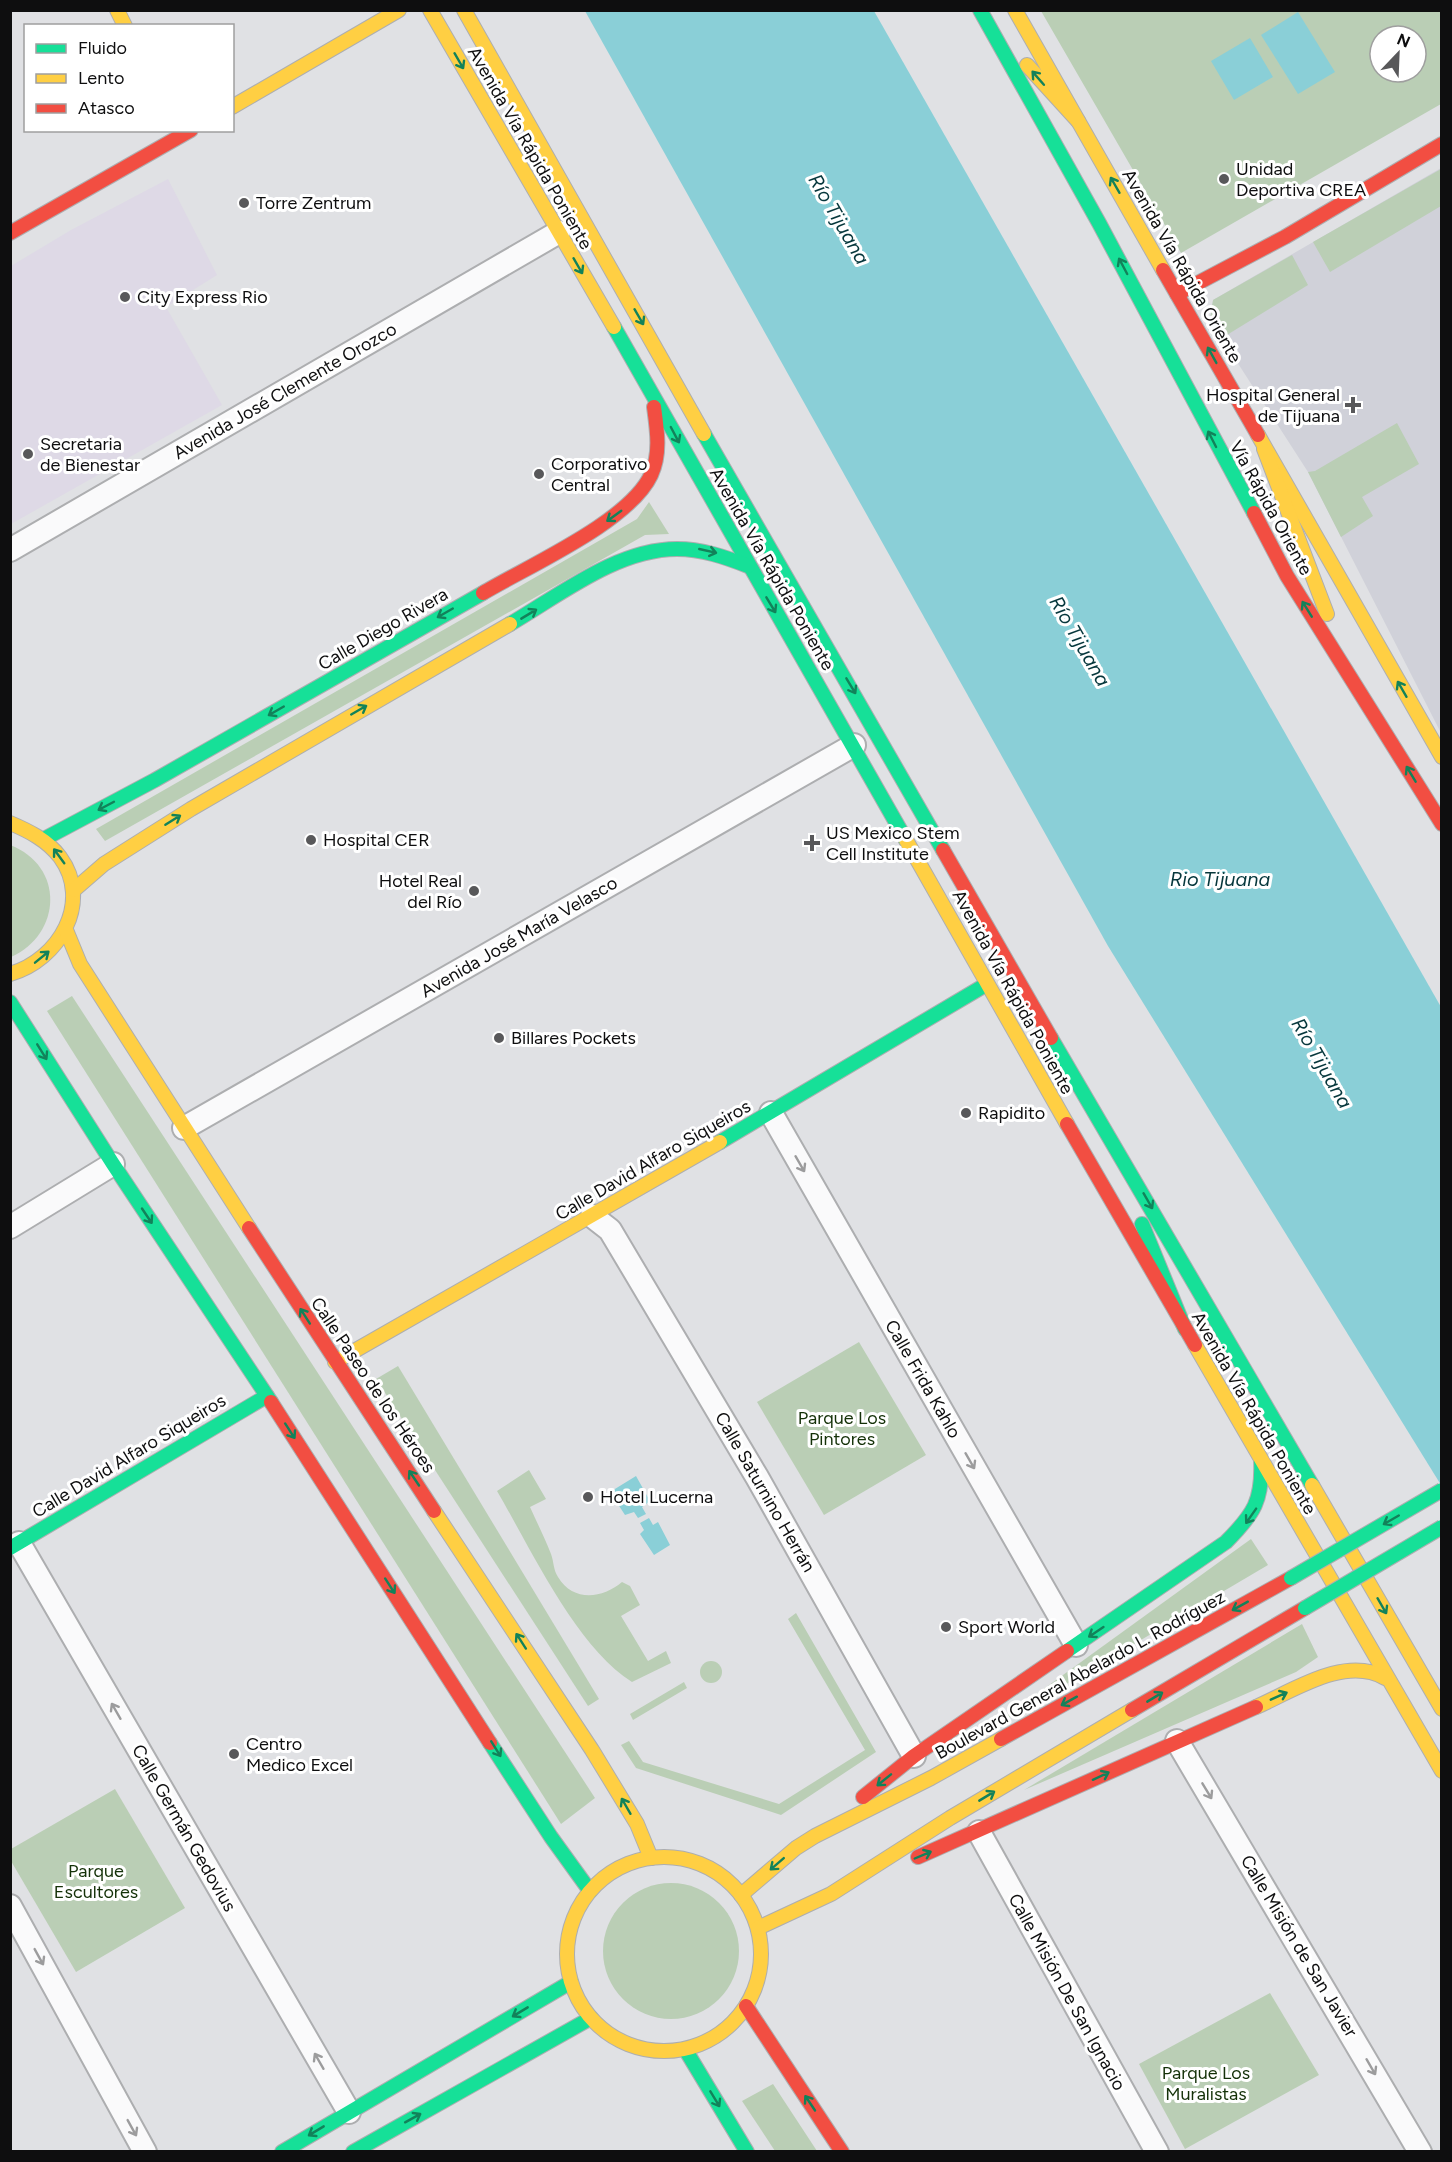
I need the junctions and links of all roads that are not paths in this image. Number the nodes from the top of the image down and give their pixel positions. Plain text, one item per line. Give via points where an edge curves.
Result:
1 (117, 10) edge
2 (399, 10) edge
3 (430, 10) edge
4 (464, 10) edge
5 (982, 10) edge
6 (1016, 10) edge
7 (124, 24) edge
8 (234, 105) edge
9 (1078, 121) junction
10 (186, 132) edge
11 (1442, 144) edge
12 (558, 232) junction
13 (10, 233) edge
14 (1178, 294) junction
15 (651, 391) junction
16 (1264, 449) junction
17 (10, 550) edge
18 (748, 566) junction
19 (1351, 680) junction
20 (854, 746) junction
21 (1442, 757) edge
22 (10, 823) edge
23 (1442, 824) edge
24 (44, 839) junction
25 (74, 890) junction
26 (66, 930) junction
27 (10, 974) edge
28 (987, 984) junction
29 (10, 1002) edge
30 (771, 1113) junction
31 (1102, 1122) junction
32 (184, 1128) junction
33 (112, 1164) junction
34 (599, 1212) junction
35 (10, 1227) edge
36 (1185, 1329) junction
37 (335, 1362) junction
38 (267, 1396) junction
39 (1261, 1460) junction
40 (1442, 1490) edge
41 (1442, 1527) edge
42 (15, 1546) edge
43 (1076, 1645) junction
44 (1385, 1678) junction
45 (1442, 1709) edge
46 (1177, 1741) junction
47 (914, 1756) junction
48 (1442, 1771) edge
49 (979, 1832) junction
50 (815, 1836) junction
51 (651, 1858) junction
52 (590, 1891) junction
53 (831, 1894) junction
54 (741, 1895) junction
55 (10, 1906) edge
56 (758, 1928) junction
57 (571, 1982) junction
58 (746, 2006) junction
59 (591, 2018) junction
60 (685, 2049) junction
61 (349, 2112) junction
62 (145, 2151) edge
63 (282, 2151) edge
64 (353, 2151) edge
65 (747, 2151) edge
66 (842, 2151) edge
67 (1157, 2151) edge
68 (1420, 2151) edge

1 - 7 main road
2 - 8 main road
3 -> 12 main road, Avenida Vía Rápida Poniente
4 -> 31 main road, Avenida Vía Rápida Poniente via 795,593
9 -> 5 main road
19 -> 5 main road, Vía Rápida Oriente via 1287,576
6 - 9 main road, Avenida Vía Rápida Oriente
14 -> 9 main road, Avenida Vía Rápida Oriente
10 - 13 main road
11 - 14 main road via 1285,237
12 -> 15 main road, Avenida Vía Rápida Poniente
12 - 17 street, Avenida José Clemente Orozco
16 -> 14 main road, Avenida Vía Rápida Oriente
15 -> 18 main road, Avenida Vía Rápida Poniente
15 -> 24 main road, Calle Diego Rivera via 658,440 654,470 636,499 606,522 155,780
16 - 19 main road
21 -> 16 main road, Avenida Vía Rápida Oriente
18 -> 20 main road, Avenida Vía Rápida Poniente
25 -> 18 main road via 104,864 218,792 625,559 662,549 696,548
23 -> 19 main road, Vía Rápida Oriente
20 - 28 main road, Avenida Vía Rápida Poniente
20 - 32 street, Avenida José María Velasco
22 - 24 main road
25 -> 24 main road via 69,872
25 - 26 main road via 72,919
27 -> 26 main road via 37,962
26 - 32 main road, Calle Paseo de los Héroes via 80,964
28 - 30 main road, Calle David Alfaro Siqueiros
28 - 36 main road, Avenida Vía Rápida Poniente
29 -> 33 main road
30 - 34 main road, Calle David Alfaro Siqueiros
30 -> 43 street, Calle Frida Kahlo
31 - 36 main road
31 -> 45 main road, Avenida Vía Rápida Poniente
37 -> 32 main road, Calle Paseo de los Héroes
33 - 35 street
33 -> 38 main road
34 - 37 main road, Calle David Alfaro Siqueiros
34 - 47 street, Calle Saturnino Herrán via 731,1431
36 - 39 main road, Avenida Vía Rápida Poniente
51 -> 37 main road, Calle Paseo de los Héroes via 637,1824 592,1750
38 - 42 main road, Calle David Alfaro Siqueiros
38 -> 52 main road via 551,1837
39 -> 43 main road via 1263,1481 1252,1516 1226,1542
39 - 44 main road, Avenida Vía Rápida Poniente
40 -> 50 main road, Boulevard General Abelardo L. Rodríguez, bridge via 931,1778
53 -> 41 main road, bridge via 950,1818
61 -> 42 street, Calle Germán Gedovius
43 - 47 main road
46 -> 44 main road via 1331,1674 1353,1668 1372,1670
44 - 48 main road, Avenida Vía Rápida Poniente
49 -> 46 main road
46 -> 68 street, Calle Misión de San Javier
47 -> 50 main road
53 -> 49 main road
49 - 67 street, Calle Misión De San Ignacio
50 -> 54 main road, Boulevard General Abelardo L. Rodríguez
51 - 52 main road via 628,1864
51 - 54 main road via 676,1858 701,1865 723,1877
52 - 57 main road via 569,1934
53 - 56 main road
54 - 56 main road
55 -> 62 street
56 - 58 main road via 760,1968 756,1988
57 - 59 main road
57 -> 61 main road
58 - 60 main road via 720,2034
66 -> 58 main road
59 - 60 main road via 610,2035 633,2046 659,2051
64 -> 59 main road
60 -> 65 main road
61 -> 63 main road

